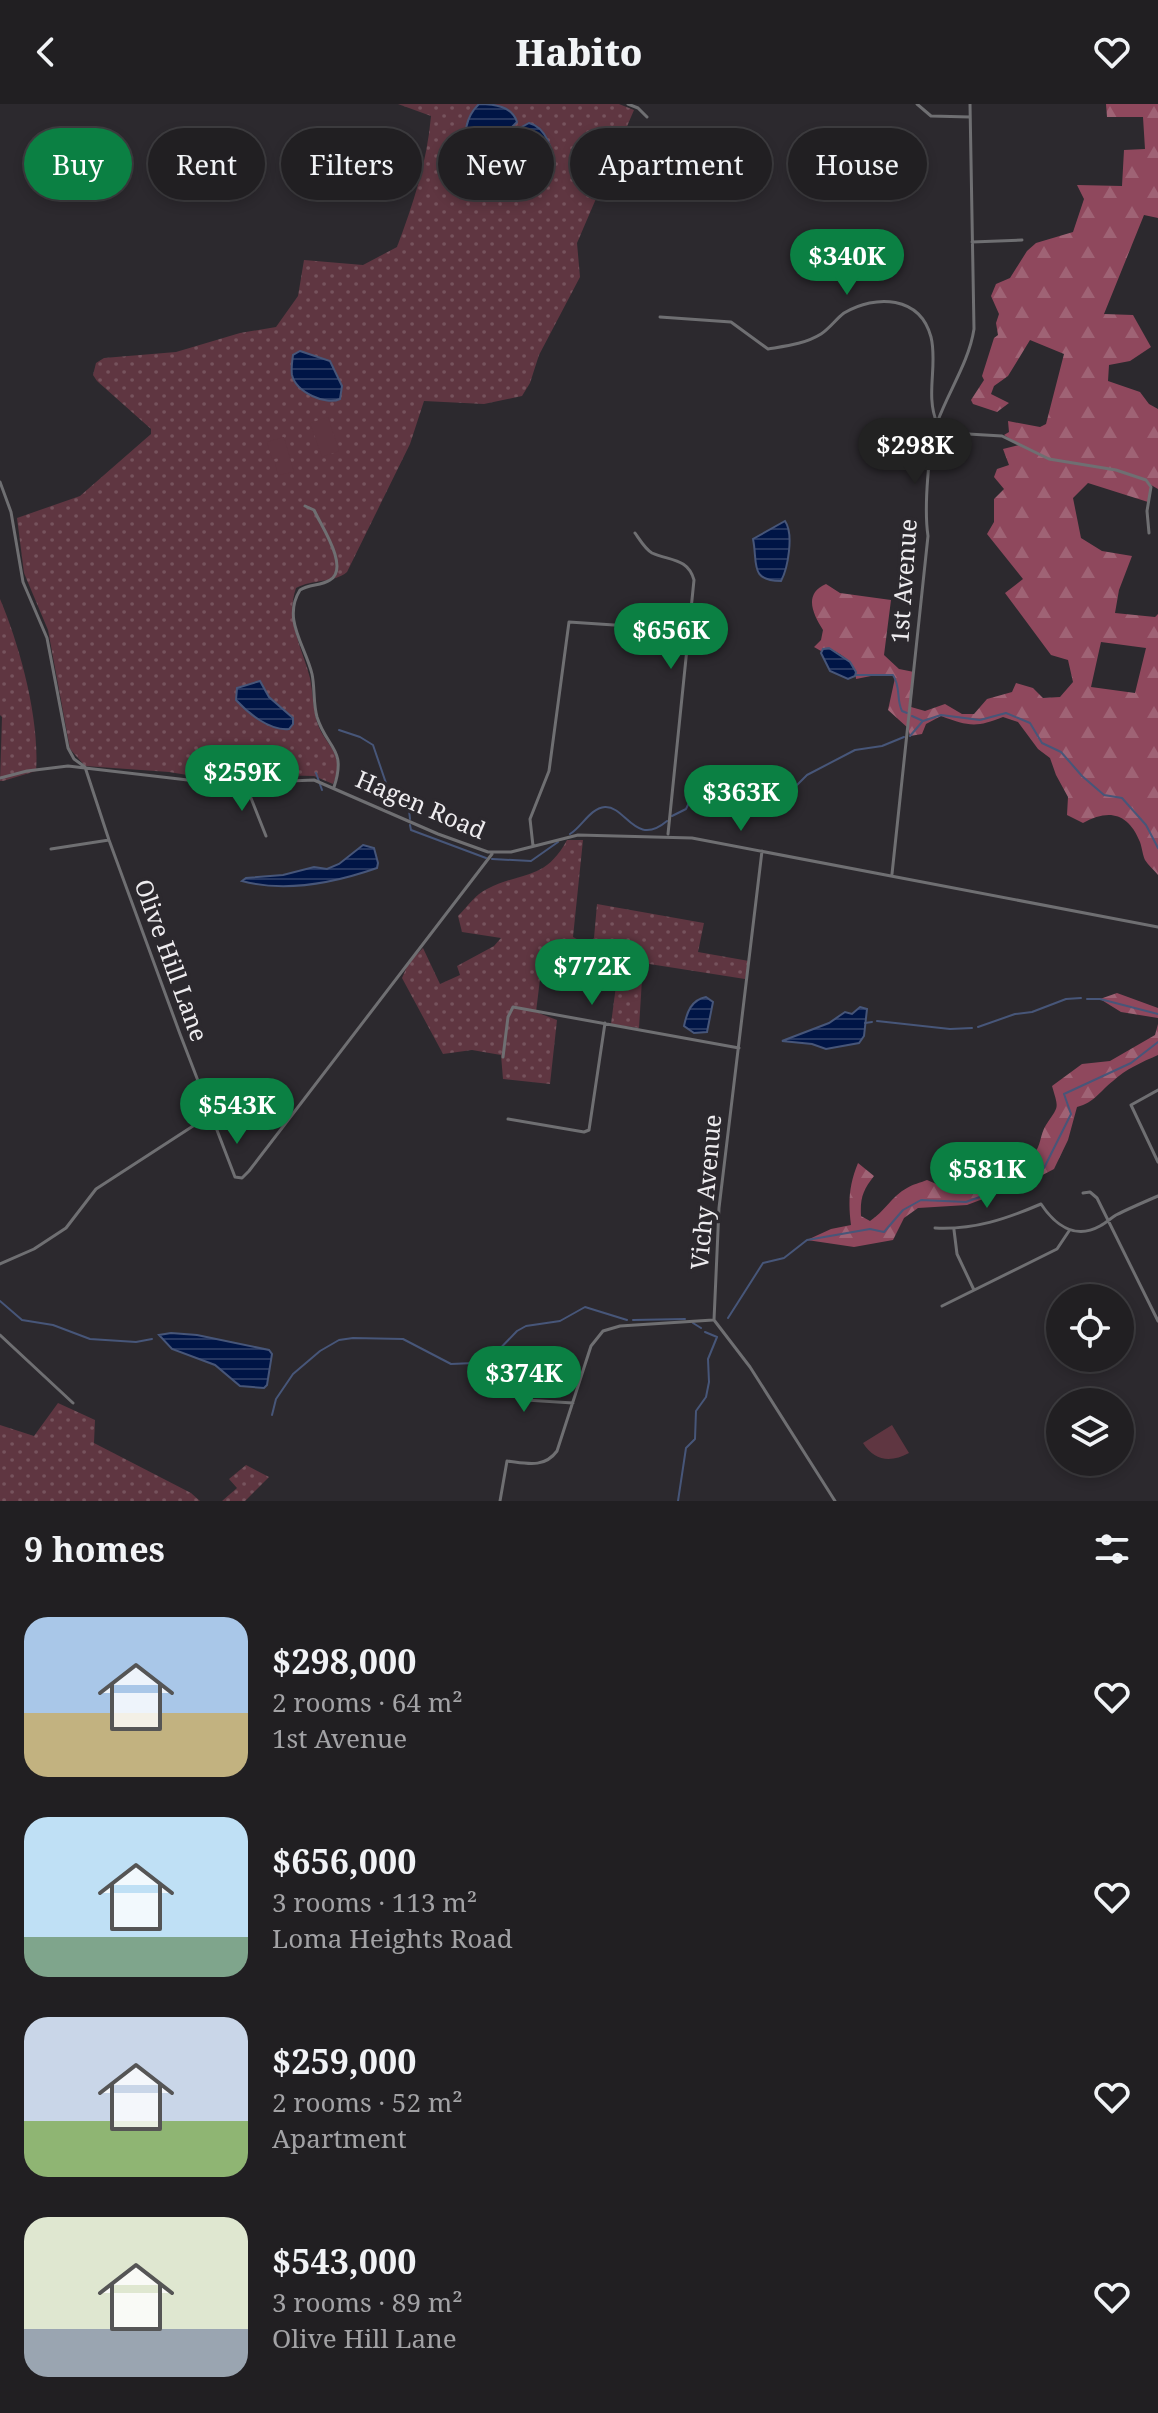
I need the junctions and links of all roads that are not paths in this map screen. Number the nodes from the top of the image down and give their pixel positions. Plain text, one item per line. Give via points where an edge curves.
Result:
1 (628, 104) edge
2 (917, 104) edge
3 (970, 104) edge
4 (647, 117) dead end
5 (970, 117) junction
6 (1022, 240) dead end
7 (972, 242) junction
8 (660, 317) dead end
9 (937, 423) junction
10 (934, 432) junction
11 (0, 482) edge
12 (305, 506) dead end
13 (635, 533) dead end
14 (1149, 533) dead end
15 (689, 630) junction
16 (85, 767) junction
17 (0, 778) edge
18 (245, 783) junction
19 (334, 787) junction
20 (266, 836) dead end
21 (668, 836) junction
22 (109, 840) junction
23 (533, 846) junction
24 (51, 849) dead end
25 (762, 851) junction
26 (494, 853) junction
27 (892, 875) junction
28 (1158, 927) edge
29 (605, 1023) junction
30 (739, 1048) junction
31 (503, 1057) dead end
32 (1158, 1090) edge
33 (210, 1115) junction
34 (508, 1119) dead end
35 (1158, 1162) edge
36 (1083, 1193) dead end
37 (1158, 1196) edge
38 (1108, 1221) junction
39 (935, 1228) dead end
40 (954, 1229) junction
41 (1069, 1231) junction
42 (0, 1264) edge
43 (974, 1290) junction
44 (942, 1306) dead end
45 (714, 1320) junction
46 (1158, 1321) edge
47 (0, 1335) edge
48 (524, 1373) dead end
49 (73, 1403) dead end
50 (573, 1403) junction
51 (500, 1501) edge
52 (835, 1501) edge

1 - 4 street
2 - 5 street via 934,117
3 - 5 street, 1st Avenue
5 - 7 street, 1st Avenue
6 - 7 street
7 - 9 street, 1st Avenue via 973,337
8 - 9 street via 731,322 768,349 820,334 861,306 909,305 931,336
9 - 10 street, 1st Avenue
10 - 14 street via 1002,436 1049,459 1146,480 1151,487
10 - 27 street, 1st Avenue
11 - 16 street, Olive Hill Lane via 23,582 47,638 68,748
12 - 19 street via 314,510 338,563 330,580 300,590 293,612 311,669 317,718 338,758
13 - 15 street via 649,552 691,570
15 - 21 street
15 - 23 street via 569,622 549,771 530,819
16 - 17 street, Hagen Road
16 - 18 street, Hagen Road
16 - 22 street, Olive Hill Lane
18 - 19 street, Hagen Road via 302,779
18 - 20 street
19 - 26 street, Hagen Road
21 - 23 street, Hagen Road via 578,835
21 - 25 street, Hagen Road
22 - 24 street
22 - 33 street, Olive Hill Lane
23 - 26 street, Hagen Road
25 - 27 street, Hagen Road
25 - 30 street, Vichy Avenue
26 - 33 street, Olive Hill Lane via 242,1178 233,1174
27 - 28 street, Hagen Road
29 - 30 street
29 - 31 street via 513,1007
29 - 34 street via 589,1130
30 - 45 street, Vichy Avenue via 719,1208
32 - 35 street via 1131,1105
33 - 42 street via 96,1189 66,1228
36 - 38 street via 1094,1195
37 - 38 street
38 - 41 street via 1092,1230
38 - 46 street
39 - 40 street
40 - 41 street via 997,1222 1041,1204
40 - 43 street via 957,1254
41 - 43 street via 1057,1249
43 - 44 street
45 - 50 street via 603,1331 591,1346
45 - 52 street
47 - 49 street
48 - 50 street via 526,1400
50 - 51 street via 553,1456 538,1464 507,1461

